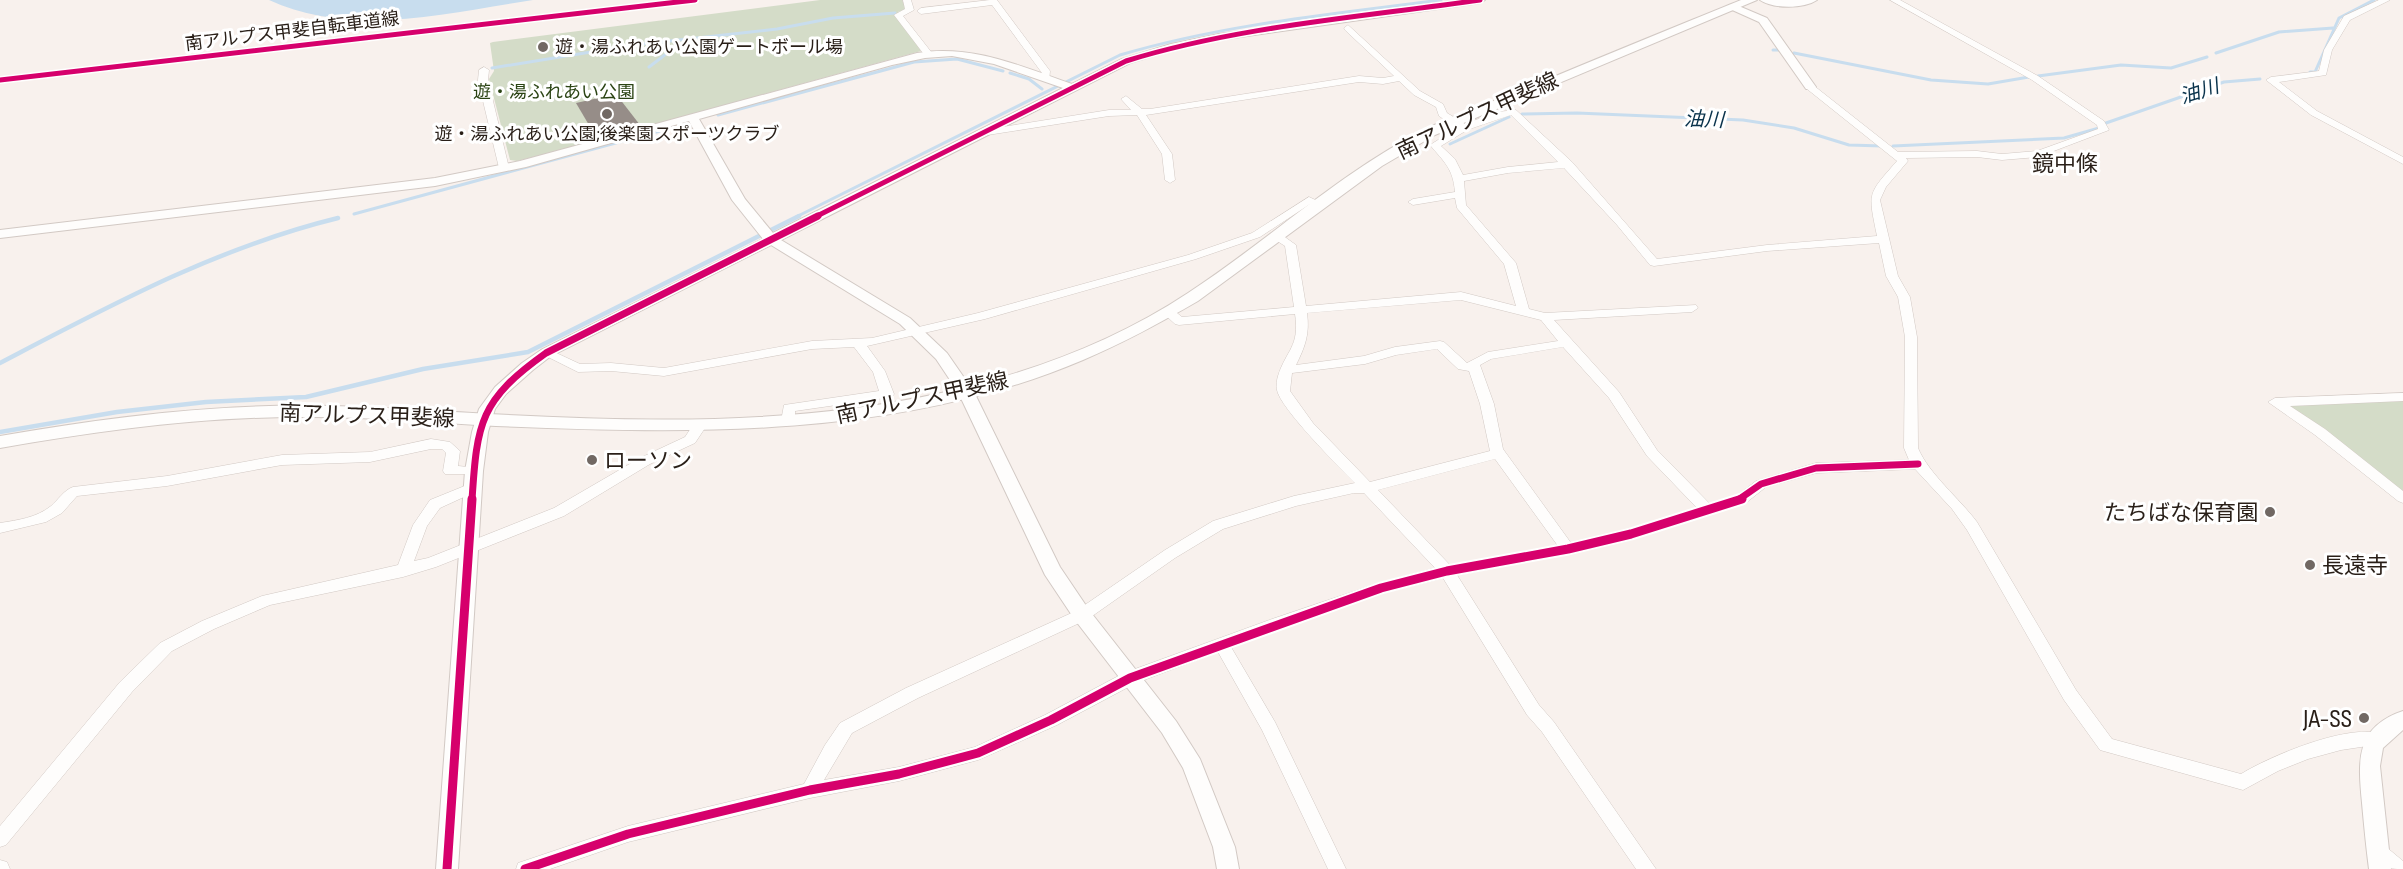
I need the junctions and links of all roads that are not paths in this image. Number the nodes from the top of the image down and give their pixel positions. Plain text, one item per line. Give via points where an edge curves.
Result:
1 (907, 0) edge
2 (1480, 0) edge
3 (1751, 0) edge
4 (1812, 0) edge
5 (1894, 0) edge
6 (2386, 0) edge
7 (1767, 1) edge
8 (1734, 7) junction
9 (921, 12) dead end
10 (1348, 28) dead end
11 (929, 54) junction
12 (484, 70) dead end
13 (1400, 78) junction
14 (1046, 79) junction
15 (1810, 87) joint
16 (1073, 88) junction
17 (1126, 99) dead end
18 (1140, 113) junction
19 (692, 117) junction
20 (1459, 124) junction
21 (980, 133) junction
22 (1898, 155) junction
23 (2403, 161) edge
24 (1568, 164) junction
25 (504, 168) junction
26 (1459, 179) junction
27 (1170, 180) dead end
28 (1461, 194) junction
29 (1413, 202) dead end
30 (1321, 205) junction
31 (0, 234) edge
32 (1278, 237) junction
33 (1883, 238) junction
34 (770, 239) junction
35 (1692, 309) dead end
36 (1302, 310) junction
37 (1524, 311) junction
38 (1168, 312) junction
39 (1545, 317) junction
40 (918, 332) junction
41 (858, 343) junction
42 (1567, 343) junction
43 (546, 353) junction
44 (1473, 367) junction
45 (1287, 369) junction
46 (966, 392) junction
47 (2403, 397) edge
48 (483, 419) junction
49 (788, 421) junction
50 (700, 425) junction
51 (0, 442) edge
52 (1498, 454) junction
53 (1918, 464) junction
54 (474, 471) junction
55 (472, 488) junction
56 (1367, 488) junction
57 (2403, 498) edge
58 (1706, 509) junction
59 (0, 528) edge
60 (470, 546) junction
61 (1568, 549) junction
62 (403, 571) junction
63 (1447, 571) junction
64 (1082, 615) junction
65 (1222, 645) junction
66 (1130, 678) junction
67 (2403, 719) edge
68 (2375, 739) junction
69 (810, 790) junction
70 (0, 839) edge
71 (2379, 861) edge
72 (447, 869) edge
73 (525, 869) edge
74 (1228, 869) edge
75 (1337, 869) edge
76 (1647, 869) edge
77 (2399, 869) edge

1 - 11 street via 910,10 898,15
2 - 16 street via 1171,47 1126,61
3 - 8 main road, 南アルプス甲斐線
4 - 7 street
5 - 22 street via 2044,84 2101,123 2104,130 2038,154
6 - 23 street via 2347,18 2328,50 2323,73 2271,80 2314,113
8 - 15 street via 1763,20
8 - 20 main road, 南アルプス甲斐線
9 - 14 street via 994,2 1047,73
10 - 13 street
11 - 14 street via 967,55
11 - 19 street
12 - 25 street
13 - 18 street via 1359,79
13 - 20 street
14 - 16 street
15 - 22 street
16 - 21 street
17 - 18 street
18 - 21 street via 1109,113
18 - 27 street via 1167,154
19 - 25 street
19 - 34 street via 739,200
20 - 24 street via 1513,112
20 - 26 street via 1435,146 1451,161
20 - 30 main road, 南アルプス甲斐線 via 1377,163
21 - 34 street
22 - 33 street via 1903,161 1881,186 1875,200
24 - 26 street
24 - 33 street via 1621,220 1654,263
25 - 31 street via 393,188
26 - 28 street
28 - 29 street
28 - 37 street via 1461,206 1510,262
30 - 32 main road, 南アルプス甲斐線
30 - 40 street via 1309,200 1256,235 1192,257
32 - 36 street via 1290,245
32 - 38 main road, 南アルプス甲斐線
33 - 53 street via 1892,276 1904,297 1911,337 1911,447
34 - 40 street
34 - 43 street
35 - 39 street
36 - 37 street via 1461,296
36 - 38 street via 1179,321
36 - 45 street via 1301,343
37 - 39 street
38 - 46 main road, 南アルプス甲斐線 via 1058,364
39 - 42 street
40 - 41 street
40 - 46 street via 942,356
41 - 43 street via 812,345 664,372 578,368
41 - 49 street via 879,371 887,394 789,408
42 - 44 street via 1488,356 1478,359
42 - 58 street via 1614,395 1652,453
43 - 48 street via 503,388
44 - 45 street via 1462,366 1440,345 1365,360
44 - 52 street via 1487,404
45 - 56 street via 1283,391 1308,426
46 - 49 main road, 南アルプス甲斐線 via 859,413
46 - 64 street via 1052,570
47 - 57 street via 2276,402
48 - 50 main road, 南アルプス甲斐線
48 - 51 main road, 南アルプス甲斐線 via 248,411 168,417
48 - 54 street
49 - 50 main road, 南アルプス甲斐線
50 - 60 street via 690,440 645,461 560,512
52 - 56 street
52 - 61 street
53 - 58 street via 1816,468 1761,484 1742,499
53 - 68 street via 1962,512 2070,695 2106,745 2243,782 2274,764 2350,740
54 - 55 street
54 - 59 street via 450,471 453,451 445,445 431,444 370,457 282,460 167,481 73,492 59,510 46,518
55 - 60 street
55 - 62 street via 435,504 420,525
56 - 63 street
56 - 64 street via 1294,501 1218,525
58 - 61 street via 1631,534
60 - 62 street
60 - 72 street
61 - 63 street
62 - 70 street via 267,600 166,647 126,687
63 - 65 street via 1381,588
63 - 76 street via 1533,710
64 - 66 street
64 - 69 street via 912,693 846,728
65 - 66 street
65 - 75 street via 1269,728
66 - 69 street via 978,753 899,774
66 - 74 street via 1169,727 1192,765 1224,847
67 - 68 street
68 - 71 street via 2369,766
69 - 73 street via 628,834
71 - 77 street

